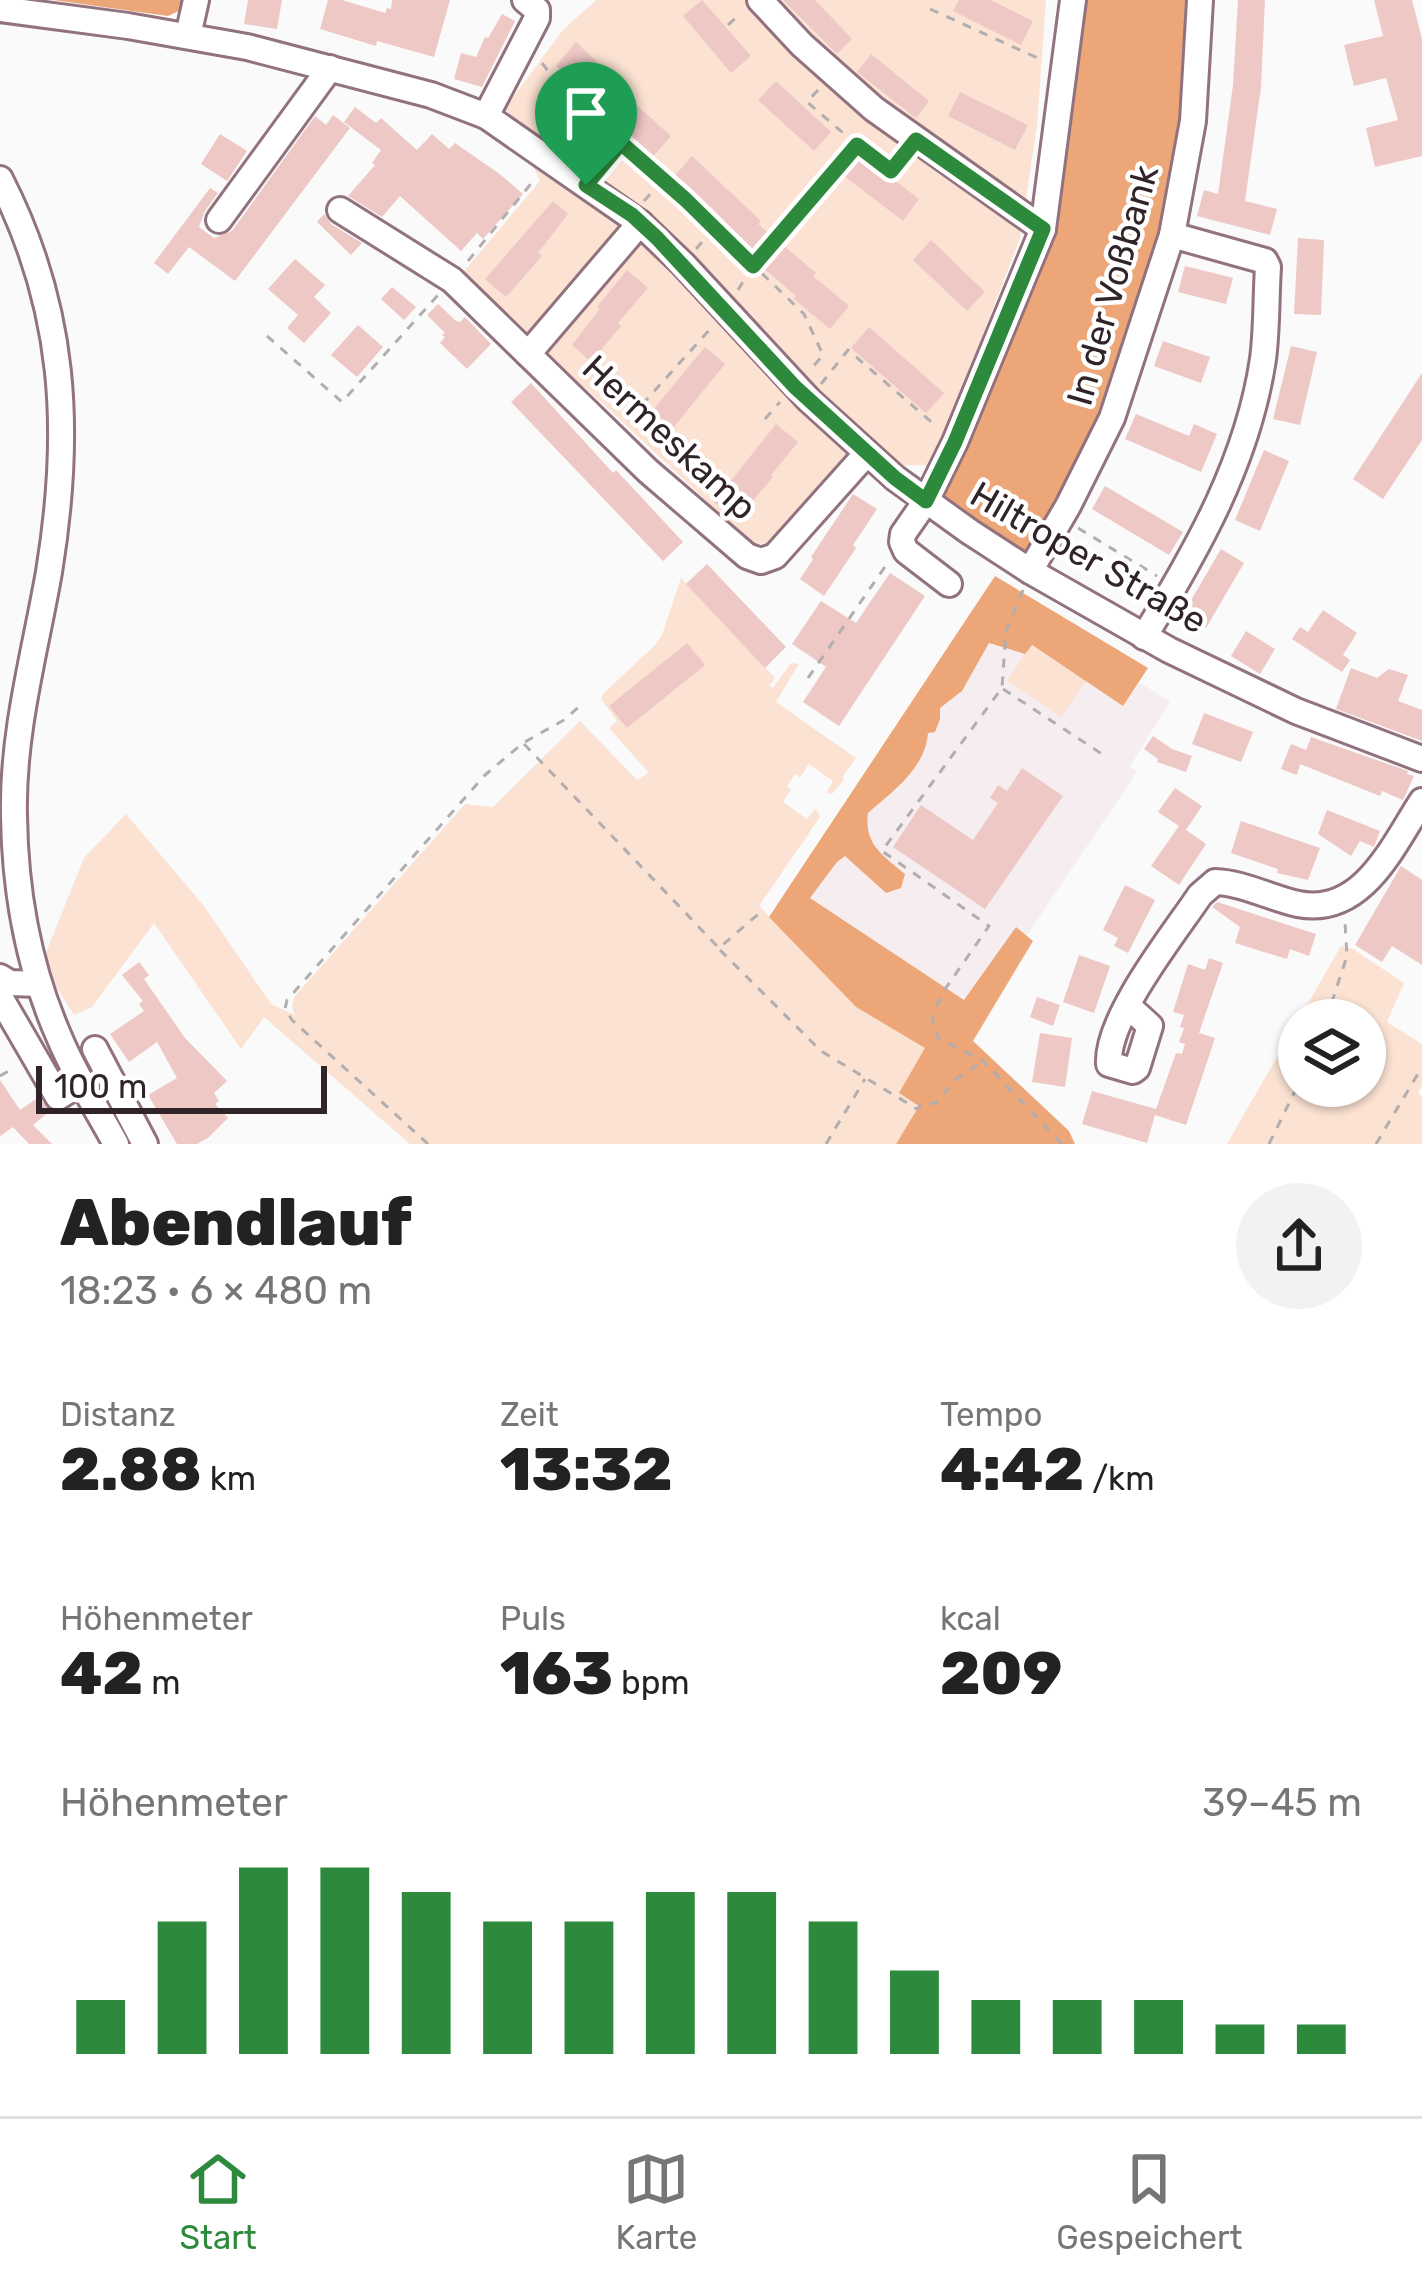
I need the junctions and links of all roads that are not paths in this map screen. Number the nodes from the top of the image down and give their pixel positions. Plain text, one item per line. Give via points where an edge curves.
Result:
1 (196, 0) edge
2 (525, 0) edge
3 (760, 0) edge
4 (1073, 0) edge
5 (1200, 0) edge
6 (0, 9) edge
7 (188, 36) junction
8 (330, 68) junction
9 (486, 116) junction
10 (0, 179) edge
11 (340, 210) dead end
12 (636, 219) junction
13 (219, 220) dead end
14 (1043, 229) junction
15 (1172, 235) junction
16 (529, 353) junction
17 (868, 453) junction
18 (926, 501) junction
19 (1030, 572) junction
20 (950, 584) dead end
21 (1144, 637) junction
22 (1422, 758) edge
23 (1422, 801) edge
24 (0, 977) edge
25 (39, 984) junction
26 (0, 997) edge
27 (1128, 1006) dead end
28 (95, 1049) dead end
29 (117, 1090) junction
30 (88, 1094) junction
31 (141, 1142) edge
32 (116, 1144) edge

1 - 7 street
2 - 9 street via 537,18
3 - 14 street via 833,74
4 - 14 street
5 - 15 street, In der Voßbank via 1193,121
6 - 7 street, Hiltroper Straße
7 - 8 street, Hiltroper Straße
8 - 9 street, Hiltroper Straße
8 - 13 street
9 - 12 street, Hiltroper Straße
10 - 25 street via 49,310 63,413 49,571 15,758 17,879
11 - 16 street, Hermeskamp via 452,280
12 - 16 street, Hermeskamp
12 - 17 street, Hiltroper Straße
14 - 18 street
15 - 19 street, In der Voßbank via 1112,418
15 - 21 street via 1265,261 1262,360 1210,523
16 - 17 street, Hermeskamp via 721,535 761,561 775,556
17 - 18 street, Hiltroper Straße
18 - 19 street, Hiltroper Straße
18 - 20 street via 902,542
19 - 21 street, Hiltroper Straße
21 - 22 street, Hiltroper Straße via 1296,711
23 - 27 street via 1371,878 1340,901 1300,904 1215,882
24 - 25 street
25 - 30 street
26 - 30 street via 58,1096
28 - 29 street
29 - 30 street
29 - 31 street
30 - 32 street

